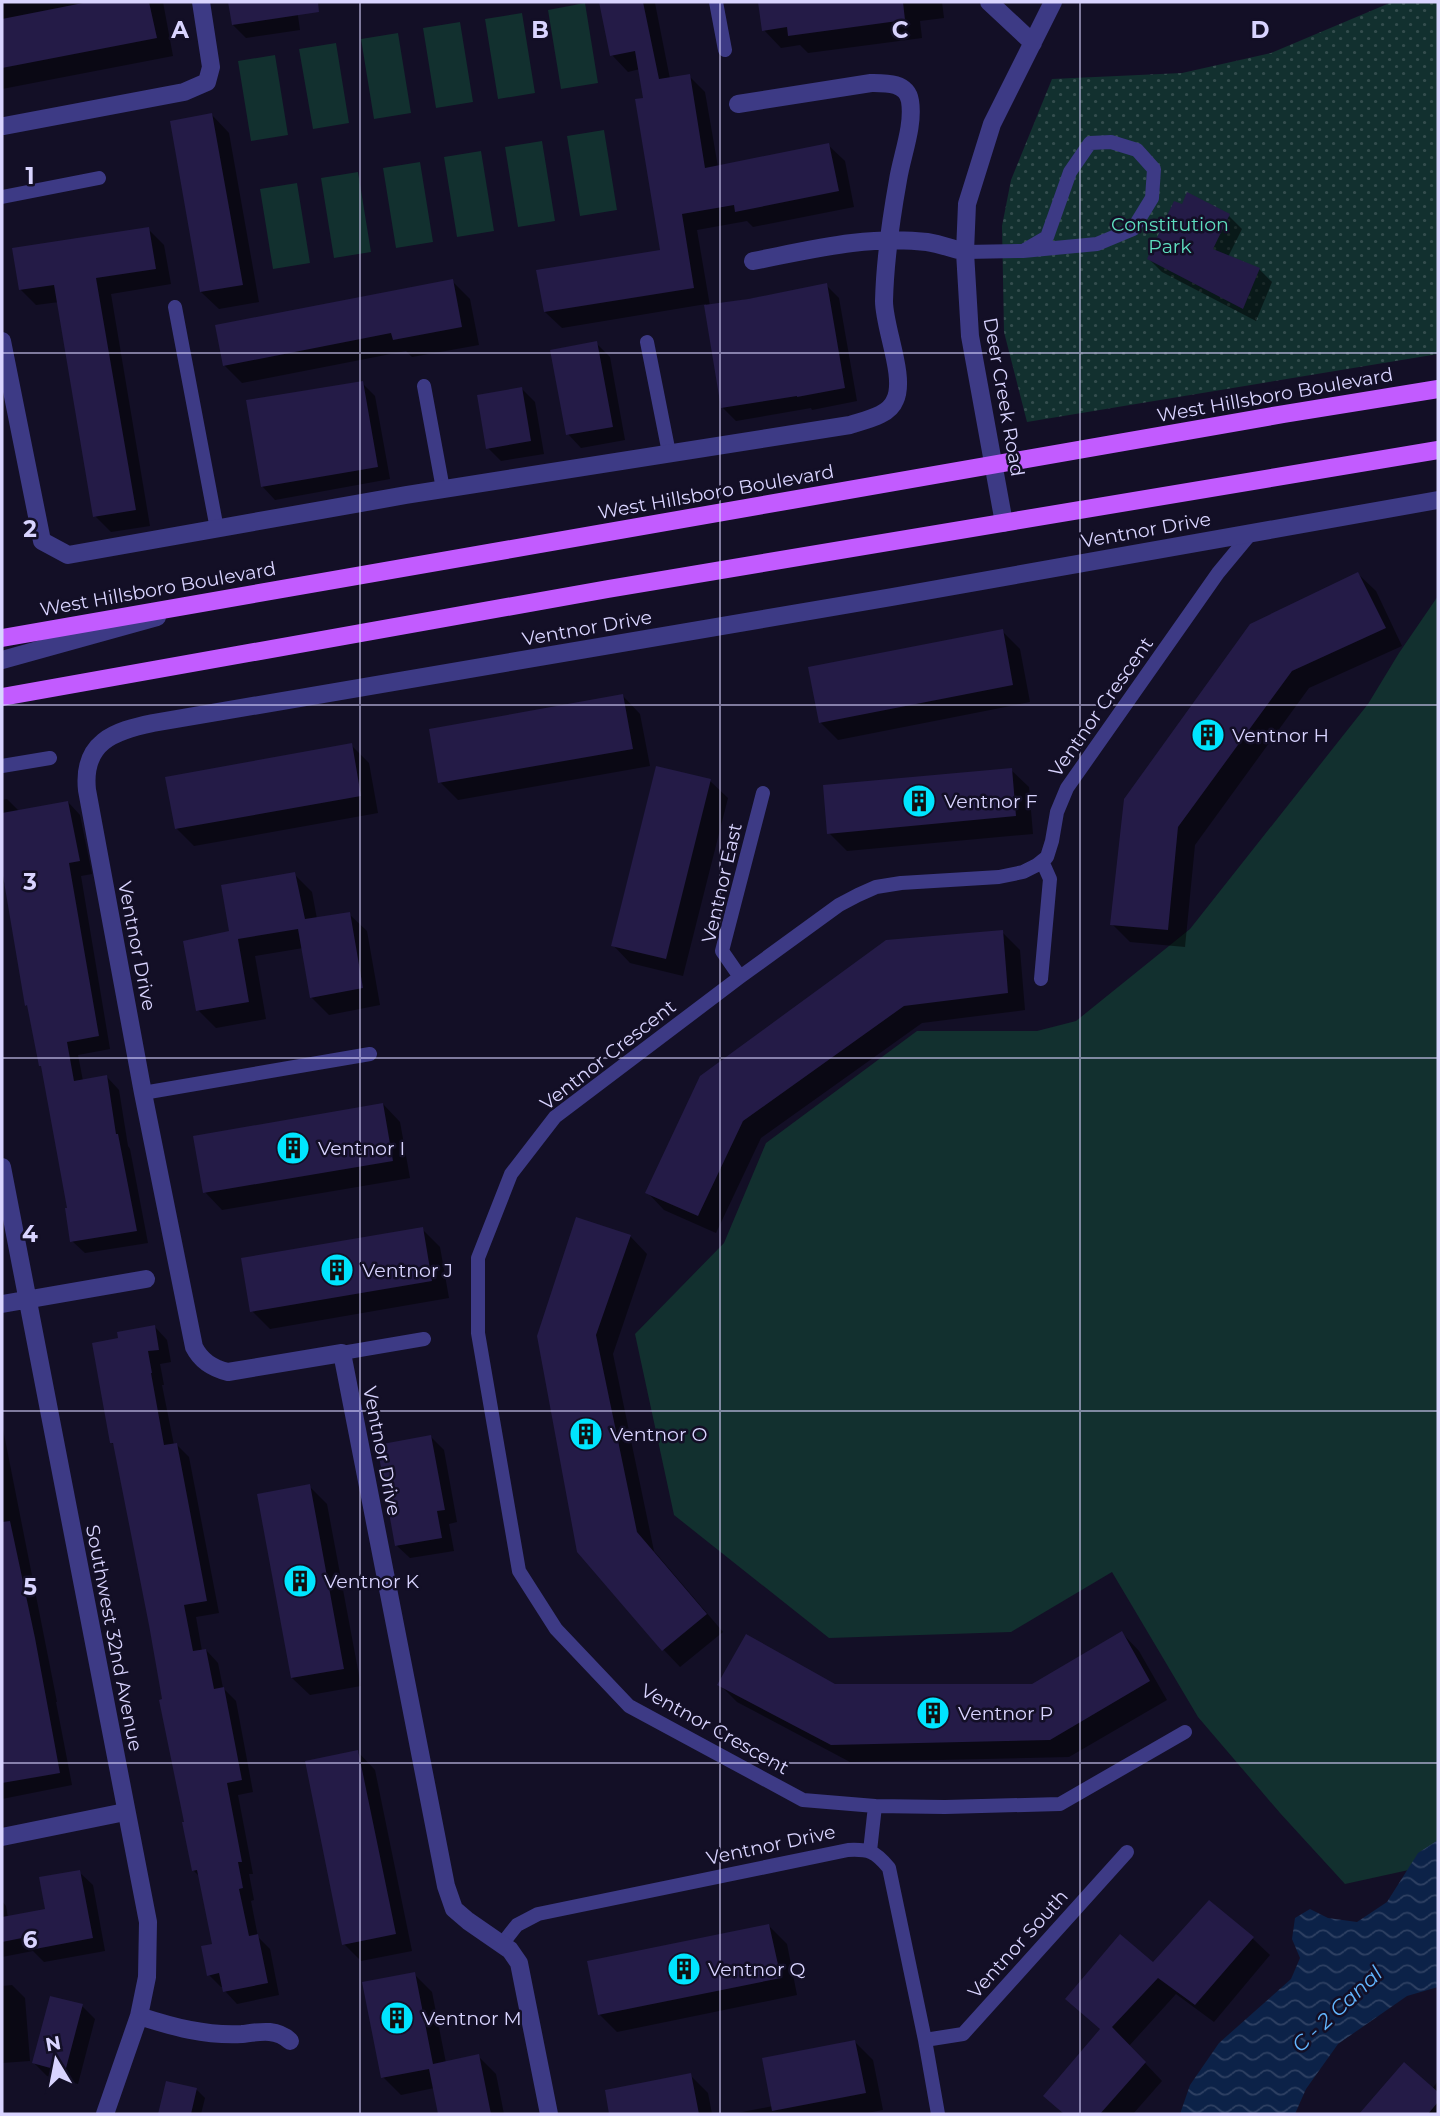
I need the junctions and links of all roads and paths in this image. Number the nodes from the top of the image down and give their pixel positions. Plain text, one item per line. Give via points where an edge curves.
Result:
1 (201, 2) edge
2 (716, 2) edge
3 (989, 2) edge
4 (1053, 2) edge
5 (1033, 43) junction
6 (725, 50) dead end
7 (738, 104) dead end
8 (3, 127) edge
9 (99, 178) dead end
10 (2, 197) edge
11 (889, 241) junction
12 (1023, 251) junction
13 (965, 252) junction
14 (752, 261) dead end
15 (175, 307) dead end
16 (2, 341) edge
17 (647, 342) dead end
18 (424, 386) dead end
19 (1438, 389) edge
20 (1438, 450) edge
21 (669, 453) junction
22 (994, 465) junction
23 (443, 489) junction
24 (1438, 500) edge
25 (1004, 523) junction
26 (217, 529) junction
27 (1252, 532) junction
28 (228, 598) junction
29 (2, 638) edge
30 (2, 660) edge
31 (2, 697) edge
32 (50, 758) dead end
33 (2, 766) edge
34 (762, 793) dead end
35 (1042, 861) junction
36 (740, 977) junction
37 (1041, 979) dead end
38 (370, 1054) dead end
39 (143, 1093) junction
40 (2, 1167) edge
41 (146, 1279) dead end
42 (28, 1299) junction
43 (2, 1304) edge
44 (424, 1339) dead end
45 (342, 1353) junction
46 (1185, 1732) dead end
47 (875, 1806) junction
48 (125, 1812) junction
49 (2, 1837) edge
50 (870, 1851) junction
51 (1127, 1852) dead end
52 (502, 1944) junction
53 (139, 2016) junction
54 (925, 2040) junction
55 (289, 2041) dead end
56 (105, 2114) edge
57 (548, 2114) edge
58 (938, 2114) edge

1 - 8 street via 211,66 207,82 184,92
2 - 6 lane
3 - 5 street
4 - 5 street, Deer Creek Road
5 - 13 street, Deer Creek Road via 992,124 967,204
7 - 11 street via 871,83 891,82 903,90 910,98 910,124
9 - 10 lane
11 - 13 street via 929,242
11 - 14 street via 832,245
11 - 21 street via 884,304 899,387 886,412 850,425
12 - 12 lane via 1047,237 1070,172 1090,143 1111,142 1137,150 1154,169 1152,198 1133,229 1097,244
12 - 13 lane
13 - 22 street, Deer Creek Road via 970,336
15 - 26 lane
16 - 26 street via 42,541 68,555
17 - 21 lane
18 - 23 lane
19 - 22 main road, West Hillsboro Boulevard
20 - 25 main road
21 - 23 street
22 - 25 street, Deer Creek Road
22 - 28 main road, West Hillsboro Boulevard
23 - 26 street
24 - 27 street, Ventnor Drive
25 - 31 main road
27 - 35 lane, Ventnor Crescent via 1218,573 1067,788
27 - 39 street, Ventnor Drive via 153,723 110,736 95,750 86,780
28 - 29 main road, West Hillsboro Boulevard
28 - 30 street
32 - 33 lane
34 - 36 lane, Ventnor East via 722,951
35 - 36 lane, Ventnor Crescent via 1023,872 999,877 876,887 839,905
35 - 37 lane via 1050,879
36 - 47 lane, Ventnor Crescent via 555,1117 511,1174 478,1258 478,1333 519,1571 556,1629 629,1706 803,1800
38 - 39 lane
39 - 45 street, Ventnor Drive via 198,1355 228,1372
40 - 42 street, Southwest 32nd Avenue
41 - 42 street
42 - 43 street
42 - 48 street, Southwest 32nd Avenue
44 - 45 lane
45 - 52 street, Ventnor Drive via 446,1886 454,1909
46 - 47 lane via 1060,1804
47 - 50 lane
48 - 49 street
48 - 53 street, Southwest 32nd Avenue via 148,1922 147,1977
50 - 52 lane, Ventnor Drive via 848,1850 538,1914 517,1925
50 - 54 lane via 888,1868
51 - 54 lane, Ventnor South via 963,2035
52 - 57 street, Ventnor Drive via 519,1963
53 - 55 street via 217,2034 270,2031
53 - 56 street, Southwest 32nd Avenue
54 - 58 lane

